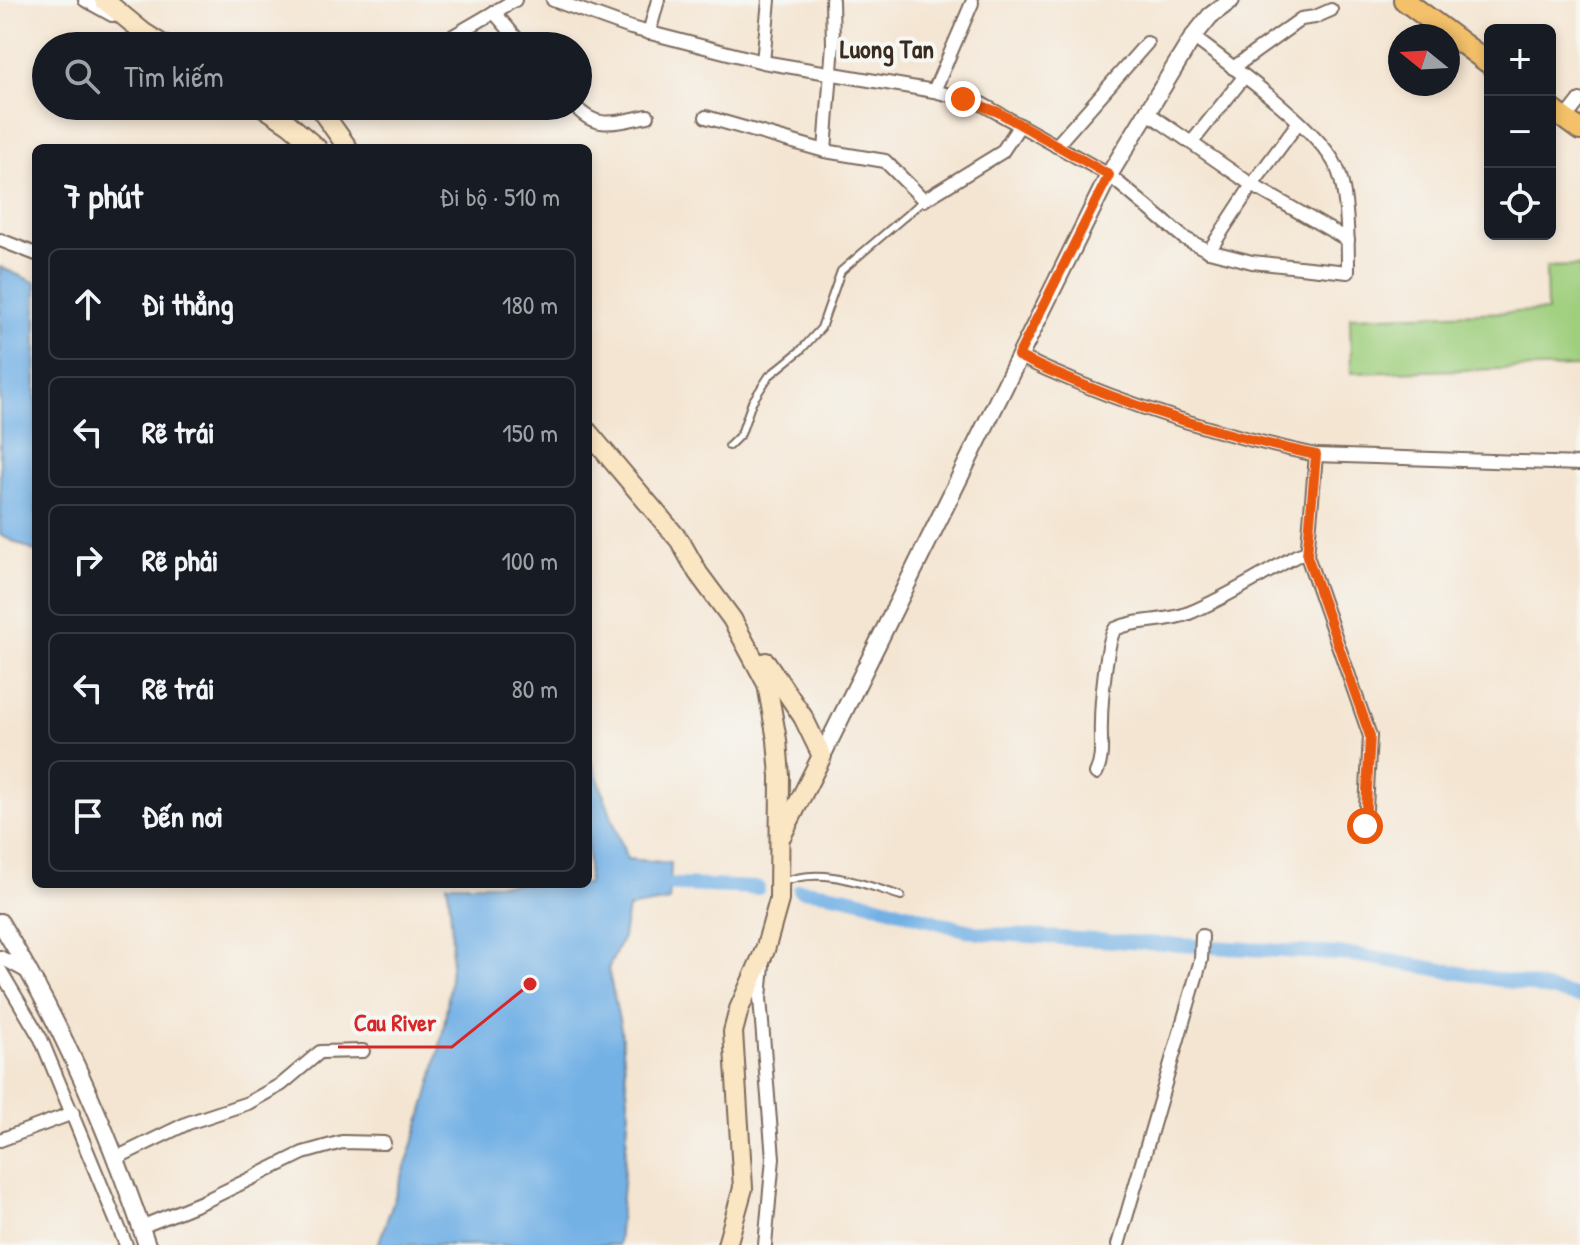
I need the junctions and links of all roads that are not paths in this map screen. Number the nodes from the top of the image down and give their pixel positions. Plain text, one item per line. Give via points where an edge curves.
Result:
1 (85, 0) edge
2 (104, 0) edge
3 (515, 0) edge
4 (553, 0) edge
5 (658, 0) edge
6 (769, 0) edge
7 (832, 0) edge
8 (1231, 0) edge
9 (1404, 0) edge
10 (972, 3) dead end
11 (1331, 10) dead end
12 (494, 12) junction
13 (143, 32) joint
14 (460, 32) edge
15 (511, 32) edge
16 (649, 33) junction
17 (1193, 37) junction
18 (1147, 43) dead end
19 (1484, 60) edge
20 (763, 62) junction
21 (1239, 73) junction
22 (830, 75) junction
23 (934, 91) junction
24 (1580, 100) edge
25 (1148, 113) junction
26 (648, 116) dead end
27 (706, 117) dead end
28 (1565, 119) edge
29 (283, 120) edge
30 (329, 120) edge
31 (590, 120) edge
32 (1298, 123) junction
33 (1020, 125) junction
34 (1192, 142) junction
35 (312, 144) edge
36 (345, 144) edge
37 (1056, 146) junction
38 (825, 151) junction
39 (1109, 175) junction
40 (1252, 185) junction
41 (924, 200) junction
42 (0, 240) edge
43 (1348, 240) junction
44 (1209, 251) junction
45 (32, 252) edge
46 (1018, 356) junction
47 (592, 439) edge
48 (729, 446) dead end
49 (1316, 455) junction
50 (1580, 464) edge
51 (1307, 552) junction
52 (732, 619) junction
53 (822, 756) junction
54 (1096, 773) dead end
55 (1365, 826) dead end
56 (781, 838) junction
57 (780, 884) junction
58 (901, 896) dead end
59 (0, 922) edge
60 (1202, 936) dead end
61 (765, 950) junction
62 (0, 957) edge
63 (0, 970) edge
64 (29, 974) junction
65 (363, 1051) dead end
66 (73, 1113) junction
67 (0, 1140) edge
68 (384, 1143) dead end
69 (116, 1158) junction
70 (98, 1174) junction
71 (127, 1185) junction
72 (141, 1227) junction
73 (126, 1245) edge
74 (147, 1245) edge
75 (727, 1245) edge
76 (765, 1245) edge
77 (1118, 1245) edge

1 - 13 street
2 - 13 main road
3 - 12 street
4 - 16 street
5 - 16 street
6 - 20 street
7 - 22 street
8 - 17 street
9 - 19 main road
10 - 23 street
11 - 21 street via 1301,19
12 - 14 street
12 - 15 street
16 - 20 street
17 - 21 street
17 - 25 street
18 - 37 street
20 - 22 street
21 - 32 street
21 - 34 street
22 - 23 street
22 - 38 street
23 - 33 street via 980,103
24 - 28 street
25 - 34 street
25 - 39 street
26 - 31 street via 604,124
27 - 38 street
29 - 35 main road
30 - 36 main road
32 - 40 street
32 - 43 street via 1324,147 1338,170
33 - 37 street
33 - 41 street via 1002,152
34 - 40 street
37 - 39 street
38 - 41 street via 885,161
39 - 44 street via 1184,238
39 - 46 street
40 - 43 street
40 - 44 street
41 - 48 lane via 841,271 821,328 769,376 741,434
42 - 45 street
43 - 44 street via 1348,272 1252,262
46 - 49 street via 1162,415
46 - 53 street
47 - 52 main road via 663,518
49 - 50 street
49 - 51 street
51 - 54 street via 1190,613 1115,629
51 - 55 street via 1370,736
52 - 53 main road via 786,689
52 - 56 main road via 767,684 777,740
53 - 56 main road
56 - 57 main road
57 - 58 lane via 826,875
57 - 61 main road
59 - 64 street
60 - 77 street via 1201,960
61 - 75 main road via 733,1032 743,1188
61 - 76 street via 760,998 773,1158
62 - 64 street
63 - 66 street via 37,1031
64 - 69 street via 88,1088
65 - 69 street via 320,1052 282,1084 248,1103 188,1123
66 - 67 street
66 - 70 street
68 - 72 street via 342,1142 303,1153
69 - 71 street
70 - 71 street
70 - 73 street
71 - 72 street
72 - 74 street

